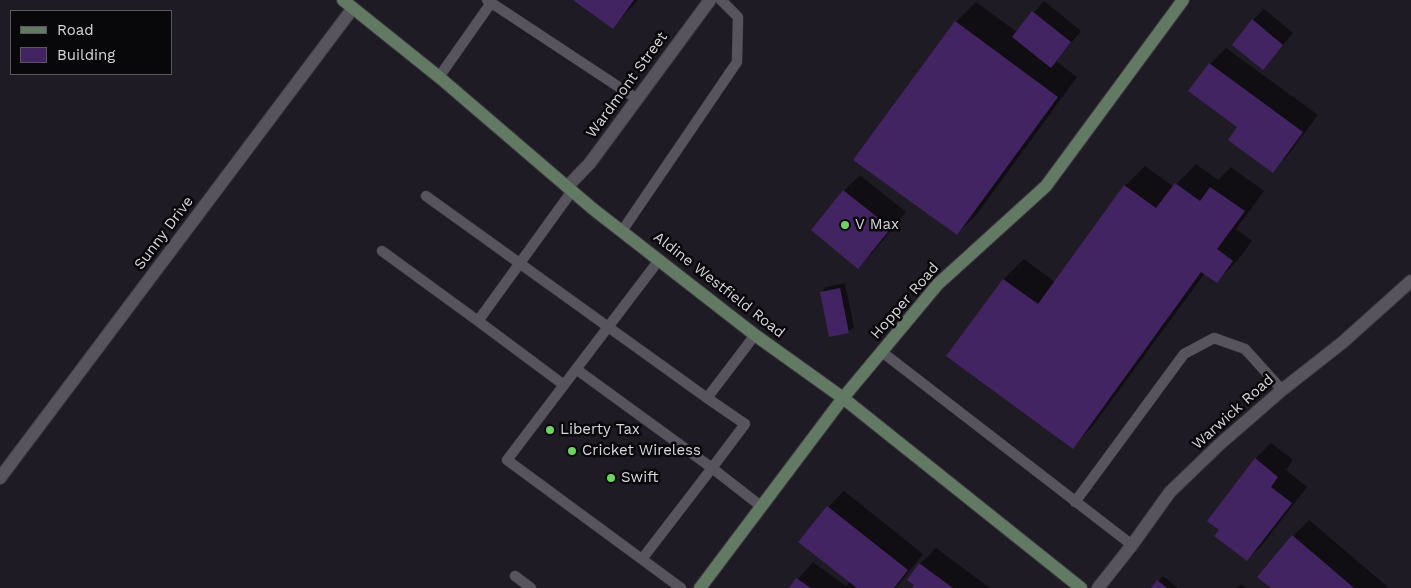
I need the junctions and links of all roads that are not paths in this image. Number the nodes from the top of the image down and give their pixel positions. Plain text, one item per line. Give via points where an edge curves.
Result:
1 (710, 0) edge
2 (721, 0) edge
3 (1183, 0) edge
4 (489, 2) edge
5 (348, 4) edge
6 (439, 77) junction
7 (637, 99) junction
8 (569, 189) junction
9 (426, 196) dead end
10 (622, 231) junction
11 (382, 251) dead end
12 (659, 260) junction
13 (520, 264) junction
14 (1411, 281) edge
15 (478, 321) junction
16 (609, 326) junction
17 (755, 336) junction
18 (882, 352) junction
19 (576, 369) junction
20 (564, 385) junction
21 (1282, 390) junction
22 (707, 398) junction
23 (843, 398) junction
24 (712, 468) junction
25 (0, 478) edge
26 (1076, 502) junction
27 (762, 507) junction
28 (1132, 545) junction
29 (642, 559) junction
30 (515, 576) dead end
31 (531, 588) edge
32 (681, 588) edge
33 (700, 588) edge
34 (1081, 588) edge
35 (1098, 588) edge

1 - 7 street, Wardmont Street
2 - 10 lane via 738,17 737,62
3 - 18 main road, Hopper Road via 1046,186 938,284
4 - 6 lane
4 - 7 lane
5 - 6 main road, Aldine Westfield Road
5 - 25 street, Sunny Drive
6 - 8 main road, Aldine Westfield Road
7 - 8 street, Wardmont Street
8 - 10 main road, Aldine Westfield Road
8 - 13 lane
9 - 13 lane
10 - 12 main road, Aldine Westfield Road
11 - 15 lane
12 - 16 lane
12 - 17 main road, Aldine Westfield Road
13 - 15 lane
13 - 16 lane
14 - 21 street, Warwick Road via 1343,342
15 - 20 lane
16 - 19 lane
16 - 22 lane
17 - 22 lane
17 - 23 main road, Aldine Westfield Road
18 - 23 main road, Hopper Road
18 - 26 lane
19 - 20 lane
19 - 24 lane
20 - 29 lane via 507,460
21 - 26 lane via 1245,349 1214,338 1184,354
21 - 28 street, Warwick Road via 1170,492
22 - 24 lane via 745,424
23 - 27 main road, Hopper Road
23 - 34 main road, Aldine Westfield Road
24 - 27 lane
24 - 29 lane
26 - 28 lane
27 - 33 main road, Hopper Road
28 - 35 street, Warwick Road
29 - 32 lane
30 - 31 lane

